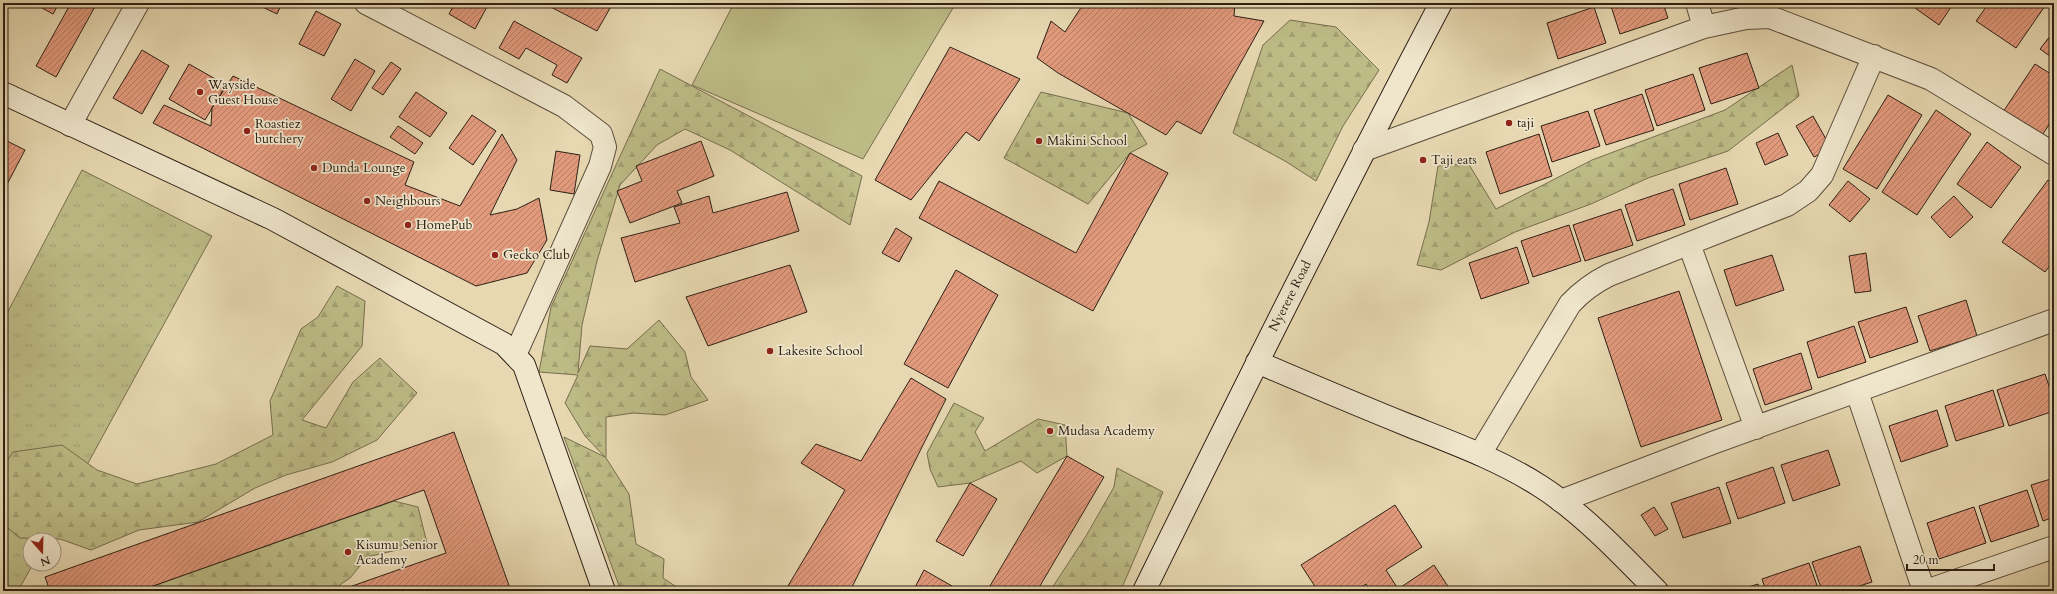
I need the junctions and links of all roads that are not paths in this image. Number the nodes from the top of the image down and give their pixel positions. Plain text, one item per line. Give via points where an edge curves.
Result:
1 (138, 3) edge
2 (366, 3) edge
3 (1441, 3) edge
4 (1697, 3) edge
5 (392, 9) edge
6 (1704, 27) junction
7 (1874, 56) junction
8 (3, 93) edge
9 (70, 124) junction
10 (1364, 150) junction
11 (2054, 154) edge
12 (1689, 244) junction
13 (2054, 320) edge
14 (515, 355) junction
15 (1257, 362) junction
16 (1857, 392) junction
17 (1756, 428) junction
18 (1480, 454) junction
19 (1561, 501) junction
20 (2054, 547) edge
21 (604, 591) edge
22 (1144, 591) edge
23 (1657, 591) edge
24 (1925, 591) edge

1 - 9 street
2 - 5 street
3 - 10 street, Nyerere Road
4 - 6 street
5 - 14 street via 564,106 601,134 605,147 600,166
6 - 7 street via 1746,18 1770,17
6 - 10 street
7 - 11 street via 1931,79
7 - 12 street via 1822,175 1808,191 1787,205
8 - 9 street
9 - 14 street via 273,219 504,344
10 - 15 street, Nyerere Road
12 - 17 street
12 - 18 street via 1609,276 1581,292 1570,304
13 - 16 street
14 - 21 street via 524,365
15 - 18 street
15 - 22 street, Nyerere Road
16 - 17 street
16 - 24 street
17 - 19 street
18 - 19 street via 1539,485
19 - 23 street
20 - 24 street

